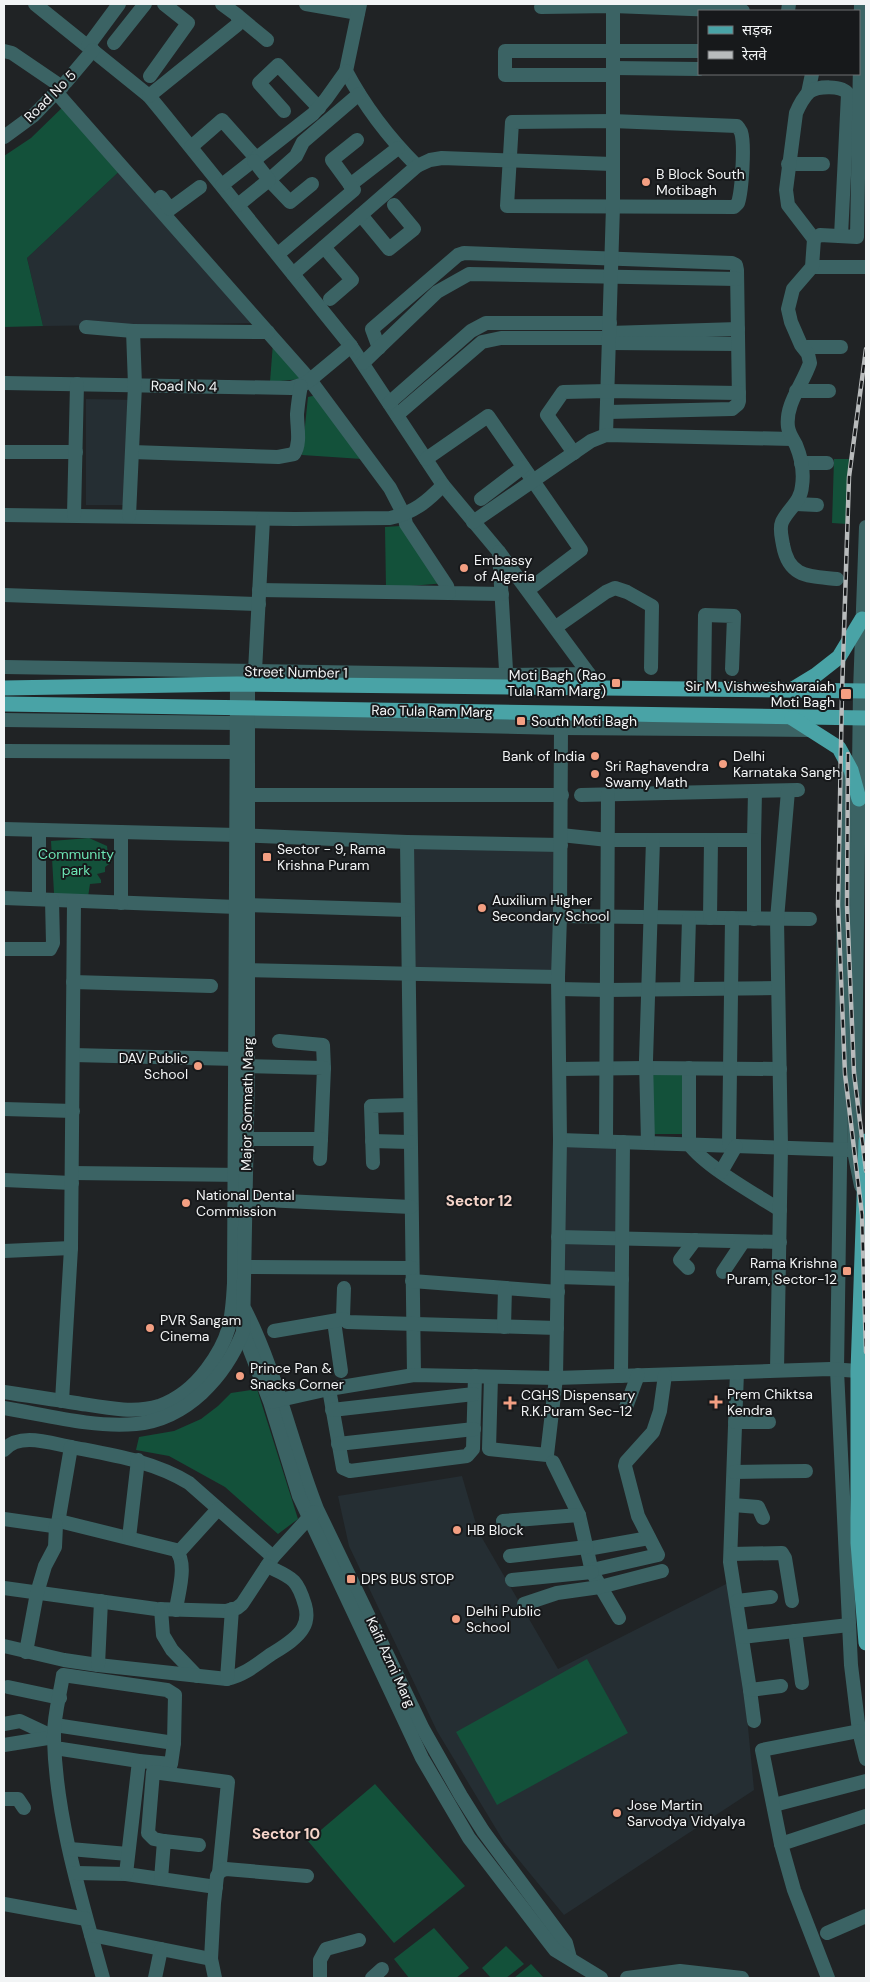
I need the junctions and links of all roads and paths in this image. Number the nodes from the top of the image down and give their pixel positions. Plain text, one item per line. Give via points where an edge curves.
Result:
1 (35, 4) edge
2 (119, 4) edge
3 (145, 4) edge
4 (164, 4) edge
5 (222, 4) edge
6 (306, 4) edge
7 (861, 4) edge
8 (613, 5) edge
9 (359, 8) edge
10 (541, 8) dead end
11 (51, 9) edge
12 (721, 10) edge
13 (238, 16) junction
14 (266, 40) dead end
15 (114, 44) dead end
16 (90, 48) junction
17 (4, 51) edge
18 (613, 51) junction
19 (698, 51) edge
20 (698, 69) edge
21 (346, 71) junction
22 (613, 71) junction
23 (812, 75) edge
24 (150, 76) dead end
25 (59, 89) junction
26 (808, 93) junction
27 (863, 93) edge
28 (359, 94) junction
29 (149, 96) junction
30 (69, 105) junction
31 (319, 108) junction
32 (284, 111) dead end
33 (612, 121) junction
34 (294, 129) junction
35 (4, 137) edge
36 (357, 140) dead end
37 (305, 141) junction
38 (191, 147) junction
39 (398, 148) junction
40 (255, 160) junction
41 (511, 160) junction
42 (612, 164) junction
43 (788, 164) junction
44 (823, 164) dead end
45 (417, 166) junction
46 (269, 180) junction
47 (312, 184) dead end
48 (222, 185) junction
49 (200, 187) dead end
50 (352, 188) junction
51 (238, 205) junction
52 (394, 206) dead end
53 (613, 206) junction
54 (366, 211) junction
55 (841, 236) junction
56 (814, 239) junction
57 (324, 248) junction
58 (278, 254) junction
59 (610, 259) junction
60 (451, 261) junction
61 (812, 267) junction
62 (866, 267) edge
63 (293, 274) junction
64 (610, 277) junction
65 (460, 278) junction
66 (737, 279) junction
67 (330, 298) dead end
68 (86, 327) dead end
69 (738, 329) junction
70 (133, 331) junction
71 (471, 331) junction
72 (268, 332) junction
73 (609, 334) junction
74 (479, 344) junction
75 (738, 344) junction
76 (351, 346) junction
77 (803, 347) junction
78 (841, 347) dead end
79 (379, 348) junction
80 (362, 363) junction
81 (4, 383) edge
82 (306, 383) junction
83 (77, 384) junction
84 (135, 385) junction
85 (608, 391) junction
86 (796, 391) junction
87 (829, 391) dead end
88 (739, 393) junction
89 (389, 403) junction
90 (608, 412) junction
91 (397, 415) junction
92 (606, 435) junction
93 (792, 439) junction
94 (4, 452) edge
95 (76, 452) junction
96 (132, 452) junction
97 (574, 453) junction
98 (426, 459) junction
99 (801, 463) junction
100 (827, 463) dead end
101 (523, 466) junction
102 (533, 481) junction
103 (443, 485) junction
104 (481, 499) dead end
105 (796, 504) junction
106 (817, 505) dead end
107 (404, 514) junction
108 (4, 515) edge
109 (74, 516) junction
110 (129, 516) junction
111 (263, 519) junction
112 (473, 522) junction
113 (866, 527) edge
114 (499, 552) junction
115 (838, 579) dead end
116 (866, 579) edge
117 (528, 590) junction
118 (449, 593) junction
119 (4, 594) edge
120 (502, 594) junction
121 (259, 597) junction
122 (862, 619) junction
123 (556, 627) junction
124 (4, 667) edge
125 (651, 668) dead end
126 (732, 669) dead end
127 (247, 680) junction
128 (506, 681) junction
129 (4, 688) edge
130 (704, 689) junction
131 (792, 690) junction
132 (863, 691) edge
133 (4, 704) edge
134 (242, 715) junction
135 (791, 717) junction
136 (864, 719) edge
137 (4, 720) edge
138 (561, 728) junction
139 (811, 730) junction
140 (4, 751) edge
141 (237, 752) junction
142 (846, 760) junction
143 (755, 791) junction
144 (608, 794) junction
145 (248, 795) junction
146 (562, 795) junction
147 (582, 795) dead end
148 (862, 804) edge
149 (4, 829) edge
150 (39, 830) junction
151 (121, 832) junction
152 (242, 835) junction
153 (561, 840) junction
154 (608, 840) junction
155 (653, 840) junction
156 (710, 840) junction
157 (754, 840) junction
158 (406, 842) junction
159 (4, 898) edge
160 (45, 899) junction
161 (74, 901) junction
162 (121, 903) junction
163 (242, 906) junction
164 (407, 910) junction
165 (560, 916) junction
166 (607, 917) junction
167 (651, 917) junction
168 (689, 918) junction
169 (710, 918) junction
170 (732, 918) junction
171 (754, 919) junction
172 (777, 919) junction
173 (810, 919) dead end
174 (851, 920) junction
175 (4, 949) edge
176 (243, 970) junction
177 (408, 973) junction
178 (73, 982) junction
179 (559, 983) junction
180 (224, 986) junction
181 (778, 988) junction
182 (648, 989) junction
183 (688, 989) junction
184 (731, 989) junction
185 (607, 990) junction
186 (280, 1041) dead end
187 (73, 1055) junction
188 (242, 1062) junction
189 (324, 1068) junction
190 (606, 1068) junction
191 (646, 1068) junction
192 (689, 1068) junction
193 (560, 1069) junction
194 (730, 1069) junction
195 (780, 1069) junction
196 (410, 1105) junction
197 (4, 1109) edge
198 (73, 1111) junction
199 (321, 1138) junction
200 (247, 1139) junction
201 (560, 1140) junction
202 (372, 1141) junction
203 (606, 1141) junction
204 (866, 1141) edge
205 (410, 1142) junction
206 (623, 1142) junction
207 (648, 1143) junction
208 (689, 1144) junction
209 (733, 1146) junction
210 (781, 1147) junction
211 (848, 1150) junction
212 (320, 1159) dead end
213 (373, 1163) dead end
214 (721, 1172) junction
215 (240, 1176) junction
216 (72, 1178) junction
217 (4, 1180) edge
218 (864, 1199) junction
219 (246, 1200) junction
220 (411, 1207) junction
221 (780, 1210) junction
222 (558, 1237) junction
223 (622, 1239) junction
224 (695, 1240) junction
225 (743, 1242) junction
226 (780, 1242) junction
227 (71, 1248) junction
228 (4, 1251) edge
229 (245, 1267) junction
230 (688, 1268) dead end
231 (723, 1272) dead end
232 (412, 1274) junction
233 (558, 1277) junction
234 (622, 1278) junction
235 (344, 1288) dead end
236 (505, 1288) junction
237 (558, 1292) junction
238 (244, 1308) junction
239 (339, 1320) junction
240 (414, 1325) junction
241 (504, 1327) junction
242 (557, 1328) junction
243 (274, 1331) dead end
244 (243, 1332) junction
245 (777, 1370) junction
246 (838, 1370) junction
247 (858, 1370) junction
248 (341, 1371) dead end
249 (737, 1372) junction
250 (665, 1374) junction
251 (414, 1375) junction
252 (638, 1375) junction
253 (475, 1376) junction
254 (621, 1376) junction
255 (491, 1377) junction
256 (556, 1378) junction
257 (329, 1390) junction
258 (4, 1392) edge
259 (474, 1394) junction
260 (62, 1401) junction
261 (274, 1401) junction
262 (626, 1407) dead end
263 (7, 1410) edge
264 (332, 1410) junction
265 (736, 1422) junction
266 (769, 1422) dead end
267 (474, 1429) junction
268 (338, 1444) junction
269 (71, 1447) junction
270 (4, 1450) edge
271 (138, 1460) junction
272 (553, 1462) dead end
273 (806, 1471) dead end
274 (734, 1472) junction
275 (732, 1505) junction
276 (218, 1509) junction
277 (313, 1513) junction
278 (579, 1515) junction
279 (763, 1518) dead end
280 (4, 1519) edge
281 (503, 1521) dead end
282 (57, 1523) junction
283 (129, 1538) junction
284 (649, 1538) junction
285 (587, 1548) junction
286 (178, 1553) junction
287 (731, 1554) junction
288 (510, 1556) dead end
289 (270, 1561) junction
290 (662, 1570) dead end
291 (592, 1571) junction
292 (512, 1580) dead end
293 (600, 1587) junction
294 (4, 1588) edge
295 (36, 1593) junction
296 (771, 1597) dead end
297 (101, 1601) junction
298 (736, 1601) junction
299 (792, 1601) dead end
300 (524, 1604) dead end
301 (161, 1609) junction
302 (176, 1610) junction
303 (232, 1610) junction
304 (619, 1618) dead end
305 (849, 1625) junction
306 (795, 1631) junction
307 (742, 1637) junction
308 (866, 1643) edge
309 (4, 1646) edge
310 (26, 1652) junction
311 (98, 1665) junction
312 (197, 1676) junction
313 (227, 1679) junction
314 (802, 1683) dead end
315 (780, 1686) dead end
316 (8, 1687) dead end
317 (750, 1690) junction
318 (60, 1698) junction
319 (754, 1721) dead end
320 (4, 1724) edge
321 (859, 1731) junction
322 (55, 1737) junction
323 (174, 1743) junction
324 (4, 1745) edge
325 (866, 1760) edge
326 (139, 1762) junction
327 (866, 1781) edge
328 (4, 1799) edge
329 (774, 1805) junction
330 (24, 1808) dead end
331 (866, 1816) edge
332 (164, 1841) junction
333 (781, 1844) junction
334 (199, 1845) dead end
335 (70, 1849) junction
336 (128, 1854) junction
337 (76, 1873) junction
338 (219, 1873) junction
339 (126, 1874) junction
340 (308, 1876) dead end
341 (161, 1879) junction
342 (216, 1887) junction
343 (4, 1904) edge
344 (866, 1916) edge
345 (86, 1919) junction
346 (826, 1933) dead end
347 (91, 1935) junction
348 (359, 1940) dead end
349 (160, 1949) junction
350 (211, 1960) junction
351 (103, 1978) edge
352 (155, 1978) edge
353 (215, 1978) edge
354 (320, 1978) edge
355 (601, 1978) edge
356 (628, 1978) edge
357 (742, 1978) edge
358 (828, 1978) edge

1 - 11 street
2 - 16 street, Road No 5
3 - 15 street
4 - 24 street via 188,23
5 - 13 street
6 - 9 street
7 - 27 street
8 - 10 street
8 - 12 street
8 - 18 street
9 - 21 street
11 - 16 street
13 - 14 street
13 - 29 street via 237,25
16 - 25 street, Road No 5
16 - 29 street
17 - 25 street via 12,53
18 - 19 street
18 - 22 street
18 - 22 street via 505,51 505,75
20 - 22 street
21 - 28 street
21 - 31 street
22 - 33 street
23 - 26 street
25 - 30 street
25 - 35 street, Road No 5 via 34,115
26 - 43 street via 796,113
26 - 55 street via 819,88 837,88 846,90 848,94
27 - 55 street via 857,238
28 - 37 street
28 - 39 street
29 - 38 street
30 - 49 street via 73,100 170,209
30 - 72 street
31 - 32 street via 278,65 259,83
31 - 34 street
33 - 41 street via 512,122
33 - 42 street
33 - 53 street via 736,126 743,141 740,197 734,207
34 - 37 street
34 - 40 street
36 - 50 street via 332,160
37 - 46 street via 296,156
38 - 40 street via 222,120
38 - 48 street
39 - 45 street
39 - 50 street
40 - 46 street
40 - 48 street
41 - 42 street
41 - 45 street via 442,158
41 - 53 street via 507,206
42 - 53 street
43 - 44 street
43 - 56 street via 788,205
45 - 54 street
46 - 47 street via 290,202
46 - 51 street
48 - 51 street
50 - 54 street
50 - 58 street
51 - 58 street
52 - 54 street via 414,229 389,249
53 - 59 street
54 - 57 street
55 - 56 street via 820,235
56 - 61 street
57 - 63 street
57 - 67 street via 352,280
58 - 63 street
59 - 60 street via 464,253
59 - 64 street
59 - 66 street via 732,263 736,265
60 - 65 street
60 - 79 street via 372,329
61 - 62 street
61 - 77 street via 793,289 788,309
63 - 76 street
64 - 65 street via 469,274
64 - 66 street
64 - 73 street
65 - 79 street via 438,292
66 - 69 street
68 - 70 street
69 - 73 street
69 - 75 street
70 - 72 street
70 - 84 street
71 - 73 street via 486,323 501,322
71 - 74 street
71 - 89 street
72 - 82 street
73 - 74 street via 501,338
73 - 75 street
73 - 85 street
74 - 91 street
75 - 88 street
76 - 80 street
76 - 82 street
77 - 78 street
77 - 86 street via 810,363
79 - 80 street
80 - 89 street
81 - 83 street, Road No 4
82 - 84 street, Road No 4 via 292,388
82 - 96 street via 297,415 298,437 294,454 278,457
82 - 107 street via 390,488
83 - 84 street, Road No 4
83 - 95 street
84 - 96 street
85 - 88 street
85 - 90 street
85 - 97 street via 563,392 547,414
86 - 87 street
86 - 93 street via 788,418
88 - 90 street via 738,404 732,409
89 - 91 street
90 - 92 street
91 - 98 street
92 - 93 street
92 - 97 street
93 - 99 street
94 - 95 street
95 - 109 street
96 - 110 street
97 - 102 street
98 - 101 street via 488,416
98 - 103 street
99 - 100 street
99 - 105 street via 803,485
101 - 102 street
101 - 104 street
102 - 112 street
102 - 117 street via 581,550
103 - 107 street via 430,499
103 - 112 street
105 - 106 street
105 - 115 street via 781,527 789,565 811,576
107 - 111 street via 390,518
107 - 118 street via 406,524
108 - 109 street
109 - 110 street
110 - 111 street
111 - 121 street, Major Somnath Marg
112 - 114 street
113 - 116 street
114 - 117 street
114 - 120 street
116 - 122 street
117 - 123 street
118 - 120 street
118 - 121 street
119 - 121 street
120 - 128 street
121 - 127 street, Major Somnath Marg
122 - 131 main road via 839,657
122 - 132 street
123 - 125 street via 606,592 615,588 627,592 652,606
123 - 128 street via 589,674
124 - 127 street, Street Number 1
126 - 130 street via 734,616 706,615
127 - 128 main road, Rao Tula Ram Marg
127 - 129 main road, Rao Tula Ram Marg
127 - 134 street, Major Somnath Marg
128 - 130 main road, Rao Tula Ram Marg
130 - 131 main road, Rao Tula Ram Marg
131 - 132 main road, Rao Tula Ram Marg
132 - 136 street
133 - 134 main road, Rao Tula Ram Marg
134 - 135 main road, Rao Tula Ram Marg
134 - 137 street
134 - 138 street
134 - 141 street, Major Somnath Marg
134 - 145 street, Major Somnath Marg
135 - 136 main road, Rao Tula Ram Marg
135 - 139 main road
136 - 148 street
138 - 139 street
138 - 146 street
139 - 142 main road via 839,748
140 - 141 street
141 - 152 street, Major Somnath Marg
142 - 148 main road
142 - 174 street
143 - 144 street
143 - 157 street
143 - 172 street via 793,791
144 - 147 street
144 - 154 street
145 - 146 street
145 - 152 street, Major Somnath Marg
146 - 153 street
148 - 174 street
149 - 150 street
150 - 151 street
150 - 160 street
151 - 152 street
151 - 162 street
152 - 158 street
152 - 163 street, Major Somnath Marg
153 - 154 street
153 - 158 street
153 - 165 street
154 - 155 street
154 - 166 street
155 - 156 street
155 - 167 street
156 - 157 street
156 - 169 street
157 - 171 street
158 - 164 street
159 - 160 street
160 - 161 street
160 - 175 street via 53,943 50,949
161 - 162 street
161 - 178 street
162 - 163 street
163 - 164 street
163 - 176 street, Major Somnath Marg
164 - 177 street
165 - 166 street
165 - 179 street
166 - 167 street
166 - 185 street
167 - 168 street
167 - 182 street
168 - 169 street
168 - 183 street
169 - 170 street
170 - 171 street
170 - 184 street
171 - 172 street
172 - 173 street
172 - 181 street
174 - 211 street
176 - 177 street
176 - 180 street, Major Somnath Marg
176 - 188 street, Major Somnath Marg
177 - 179 street
177 - 196 street
178 - 180 street
178 - 187 street
179 - 185 street
179 - 193 street
180 - 188 street, Major Somnath Marg
181 - 184 street
181 - 195 street
182 - 183 street
182 - 185 street
182 - 191 street
183 - 184 street
184 - 194 street
185 - 190 street
186 - 189 street via 322,1044
187 - 188 street
187 - 198 street
188 - 189 street
188 - 200 street, Major Somnath Marg
188 - 215 street, Major Somnath Marg
189 - 199 street
190 - 191 street
190 - 193 street
190 - 203 street
191 - 192 street
191 - 207 street
192 - 194 street
192 - 208 street
193 - 201 street
194 - 195 street
194 - 209 street
195 - 210 street
196 - 202 street via 371,1106
196 - 205 street
197 - 198 street
198 - 216 street
199 - 200 street
199 - 212 street
200 - 215 street, Major Somnath Marg
201 - 203 street
201 - 222 street
202 - 205 street
202 - 213 street
203 - 206 street
204 - 218 main road
205 - 220 street
206 - 207 street
206 - 223 street
207 - 208 street
208 - 209 street
208 - 214 street
209 - 210 street
209 - 214 street
210 - 211 street
210 - 221 street
211 - 218 street
211 - 246 street
214 - 221 street
215 - 216 street
215 - 219 street, Major Somnath Marg
215 - 260 street, Major Somnath Marg via 230,1326 218,1353 198,1380 159,1406 113,1408
216 - 217 street
216 - 227 street
218 - 247 main road
219 - 220 street
219 - 229 street, Major Somnath Marg
220 - 232 street
221 - 226 street
222 - 223 street
222 - 233 street
223 - 224 street
223 - 234 street
224 - 225 street
224 - 230 street via 680,1260
225 - 226 street
225 - 231 street
226 - 245 street
227 - 228 street
227 - 260 street
229 - 232 street
229 - 238 street, Major Somnath Marg
232 - 236 street
232 - 240 street
233 - 234 street
233 - 237 street
234 - 254 street
235 - 239 street
236 - 237 street
236 - 241 street
237 - 242 street
238 - 244 street, Major Somnath Marg
238 - 261 street via 257,1334
239 - 240 street
239 - 243 street
239 - 248 street
240 - 241 street
240 - 251 street
241 - 242 street
242 - 256 street
244 - 261 street
244 - 263 street, Major Somnath Marg via 228,1362 210,1385 178,1410 151,1422 107,1425
245 - 246 street
245 - 249 street
246 - 247 street
246 - 305 street
247 - 308 main road via 858,1543
249 - 250 street
249 - 265 street
250 - 252 street
250 - 284 street via 660,1410 652,1432 625,1466 638,1516
251 - 253 street
251 - 257 street
252 - 254 street
252 - 262 street
253 - 255 street
253 - 259 street
254 - 256 street
255 - 256 street
255 - 256 street via 489,1449 547,1455
257 - 261 street
257 - 264 street
258 - 260 street, Major Somnath Marg
259 - 264 street
259 - 267 street
261 - 277 street
264 - 268 street
265 - 266 street
265 - 274 street
267 - 268 street
267 - 268 street via 473,1449 467,1456 350,1471 343,1468
269 - 270 street via 18,1440
269 - 271 street
269 - 282 street
271 - 276 street via 182,1479
271 - 283 street
272 - 278 street
273 - 274 street
274 - 275 street
275 - 279 street via 758,1507
275 - 287 street
276 - 286 street
276 - 289 street
277 - 289 street
277 - 355 street via 393,1699 469,1838 555,1950
278 - 281 street
278 - 285 street
280 - 282 street via 29,1524
282 - 283 street
282 - 295 street via 55,1547
283 - 286 street
284 - 285 street
284 - 291 street via 658,1555
285 - 288 street
285 - 291 street
286 - 302 street via 182,1567
287 - 298 street
287 - 299 street via 784,1555
289 - 303 street via 242,1604
289 - 313 street via 300,1588 306,1609 304,1627 249,1671
290 - 293 street
291 - 292 street
291 - 293 street
293 - 300 street via 556,1593
293 - 304 street
294 - 295 street
295 - 297 street
295 - 310 street
296 - 298 street
297 - 301 street
297 - 311 street
298 - 307 street
301 - 302 street
301 - 312 street via 163,1634 172,1650
302 - 303 street
303 - 313 street
305 - 306 street
305 - 321 street
306 - 307 street
306 - 314 street
307 - 317 street
309 - 310 street
310 - 311 street
311 - 312 street
312 - 313 street
315 - 317 street
316 - 318 street
317 - 319 street
318 - 322 street
318 - 323 street via 63,1675 170,1691 176,1697
320 - 322 street via 20,1721
321 - 325 street
321 - 329 street via 762,1750
322 - 323 street
322 - 324 street
322 - 326 street
322 - 335 street via 58,1786
323 - 326 street via 171,1764
326 - 336 street
327 - 329 street
328 - 330 street via 18,1799
329 - 333 street
331 - 333 street
332 - 334 street
332 - 338 street via 154,1839 148,1833 153,1772 228,1782
332 - 341 street
333 - 358 street via 794,1890
335 - 336 street
335 - 337 street
336 - 339 street
337 - 339 street
337 - 345 street
338 - 340 street via 226,1869
338 - 342 street
339 - 341 street
341 - 342 street
342 - 350 street
343 - 345 street
344 - 346 street
345 - 347 street
347 - 349 street
347 - 351 street
348 - 354 street via 326,1949 320,1960
349 - 350 street
349 - 352 street
350 - 353 street
356 - 357 street via 680,1971

